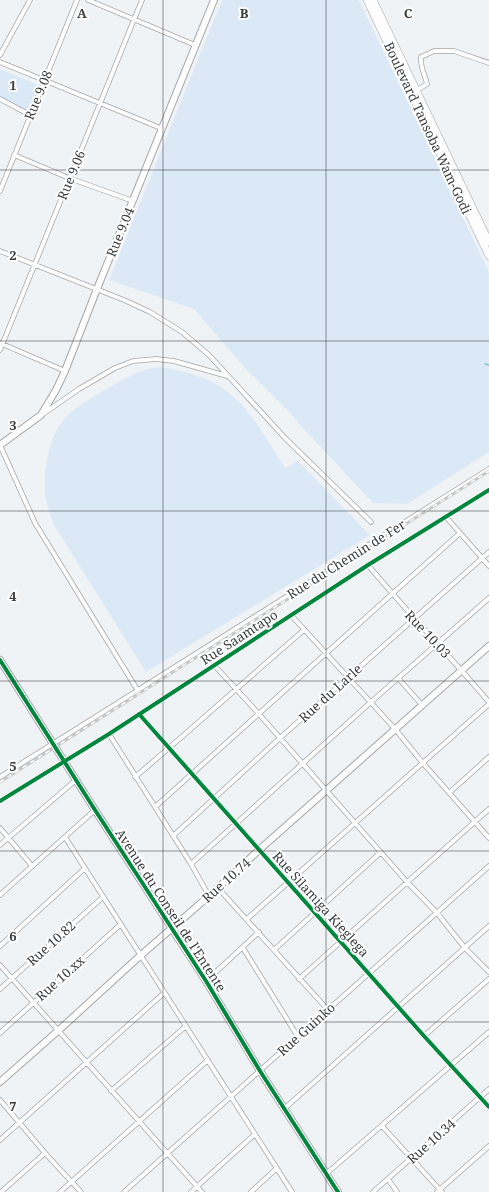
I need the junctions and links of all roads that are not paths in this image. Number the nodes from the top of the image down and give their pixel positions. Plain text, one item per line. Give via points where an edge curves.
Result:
1 (30, 0) edge
2 (77, 0) edge
3 (88, 0) edge
4 (142, 0) edge
5 (214, 0) edge
6 (367, 0) edge
7 (373, 0) edge
8 (134, 19) junction
9 (195, 45) junction
10 (0, 55) edge
11 (0, 62) edge
12 (489, 63) edge
13 (44, 80) junction
14 (417, 90) junction
15 (0, 99) edge
16 (100, 102) junction
17 (30, 115) junction
18 (163, 129) junction
19 (14, 155) junction
20 (69, 178) junction
21 (1, 183) edge
22 (0, 191) edge
23 (133, 201) junction
24 (489, 242) edge
25 (0, 251) edge
26 (489, 256) edge
27 (34, 264) junction
28 (97, 289) junction
29 (1, 344) edge
30 (0, 350) edge
31 (65, 371) junction
32 (228, 376) junction
33 (41, 415) junction
34 (0, 445) edge
35 (489, 469) edge
36 (489, 490) edge
37 (446, 517) junction
38 (371, 522) dead end
39 (460, 533) junction
40 (489, 552) edge
41 (482, 558) junction
42 (368, 566) junction
43 (489, 566) edge
44 (392, 594) junction
45 (489, 598) edge
46 (291, 615) junction
47 (414, 618) junction
48 (304, 630) junction
49 (437, 644) junction
50 (489, 646) edge
51 (326, 655) junction
52 (0, 660) edge
53 (214, 665) junction
54 (462, 670) junction
55 (348, 678) junction
56 (398, 678) junction
57 (236, 688) junction
58 (138, 691) junction
59 (371, 702) junction
60 (489, 703) edge
61 (423, 706) junction
62 (258, 713) junction
63 (139, 714) junction
64 (396, 730) junction
65 (109, 734) junction
66 (280, 738) junction
67 (53, 744) junction
68 (170, 748) junction
69 (489, 757) edge
70 (64, 762) junction
71 (422, 762) junction
72 (303, 764) junction
73 (192, 773) junction
74 (0, 777) edge
75 (135, 777) junction
76 (76, 780) junction
77 (327, 790) junction
78 (449, 793) junction
79 (214, 799) junction
80 (0, 801) edge
81 (155, 807) junction
82 (489, 809) edge
83 (95, 810) junction
84 (355, 822) junction
85 (475, 822) junction
86 (236, 824) junction
87 (0, 828) edge
88 (173, 836) junction
89 (65, 837) junction
90 (8, 838) junction
91 (489, 838) edge
92 (0, 845) edge
93 (259, 850) junction
94 (381, 852) junction
95 (191, 864) junction
96 (32, 866) junction
97 (489, 866) edge
98 (84, 869) junction
99 (288, 882) junction
100 (407, 882) junction
101 (218, 888) junction
102 (0, 895) edge
103 (209, 896) junction
104 (103, 897) junction
105 (315, 912) junction
106 (437, 913) junction
107 (246, 919) junction
108 (121, 924) junction
109 (489, 926) edge
110 (172, 927) junction
111 (259, 932) junction
112 (341, 942) junction
113 (0, 946) edge
114 (243, 948) junction
115 (465, 948) junction
116 (274, 950) junction
117 (141, 955) junction
118 (0, 965) edge
119 (489, 972) edge
120 (370, 974) junction
121 (12, 978) junction
122 (299, 978) junction
123 (489, 979) edge
124 (206, 981) junction
125 (0, 989) edge
126 (164, 993) junction
127 (33, 1003) junction
128 (398, 1006) junction
129 (328, 1010) junction
130 (186, 1026) junction
131 (59, 1030) junction
132 (489, 1032) edge
133 (0, 1033) edge
134 (424, 1036) junction
135 (298, 1037) junction
136 (208, 1060) junction
137 (86, 1063) junction
138 (452, 1065) junction
139 (260, 1071) junction
140 (0, 1082) edge
141 (489, 1089) edge
142 (112, 1091) junction
143 (231, 1096) junction
144 (480, 1097) junction
145 (0, 1100) edge
146 (489, 1107) edge
147 (284, 1109) junction
148 (20, 1122) junction
149 (140, 1122) junction
150 (382, 1126) junction
151 (255, 1134) junction
152 (0, 1140) edge
153 (489, 1146) edge
154 (45, 1153) junction
155 (167, 1153) junction
156 (412, 1158) junction
157 (277, 1168) junction
158 (326, 1174) junction
159 (388, 1179) junction
160 (72, 1182) junction
161 (197, 1186) junction
162 (440, 1191) edge
163 (1, 1192) edge
164 (60, 1192) edge
165 (81, 1192) edge
166 (124, 1192) edge
167 (191, 1192) edge
168 (202, 1192) edge
169 (250, 1192) edge
170 (292, 1192) edge
171 (338, 1192) edge
172 (373, 1192) edge
173 (397, 1192) edge

1 - 10 street
2 - 13 street, Rue 9.08
3 - 8 street
4 - 8 street, Rue 9.06
5 - 9 main road, Rue 9.04
6 - 26 main road, Boulevard Tansoba Wam-Godi
7 - 14 main road, Boulevard Tansoba Wam-Godi
8 - 9 street
8 - 16 street, Rue 9.06
9 - 18 main road, Rue 9.04
11 - 13 street
12 - 14 street via 454,51 434,51 421,57 420,66 427,84
13 - 16 street
13 - 17 street, Rue 9.08
14 - 24 main road, Boulevard Tansoba Wam-Godi
15 - 17 street
16 - 18 street
16 - 20 street, Rue 9.06
17 - 19 street, Rue 9.08
18 - 23 main road, Rue 9.04
19 - 20 street
19 - 21 street, Rue 9.08
20 - 23 street
20 - 27 street, Rue 9.06
21 - 22 street, Rue 9.08
23 - 28 main road, Rue 9.04
25 - 27 street
27 - 28 street
27 - 29 street, Rue 9.06
28 - 31 main road, Rue 9.04
28 - 32 street via 150,312 182,332
29 - 30 street, Rue 9.06
29 - 31 street
31 - 33 main road, Rue 9.04
32 - 33 street via 174,361 133,361 115,368 79,389
32 - 38 street via 285,438
33 - 34 main road, Rue 9.04
34 - 58 street via 35,523
35 - 58 street, Rue du Chemin de Fer
36 - 37 street, Rue Saamtapo
37 - 39 street
37 - 42 street, Rue Saamtapo
39 - 41 street
39 - 44 street
40 - 41 street, Rue du Larle
41 - 43 street
41 - 47 street, Rue du Larle
42 - 44 street, Rue 10.03
42 - 46 street, Rue Saamtapo
44 - 47 street, Rue 10.03
44 - 51 street
45 - 49 street
46 - 48 street
46 - 53 street, Rue Saamtapo
47 - 49 street, Rue 10.03
47 - 55 street, Rue du Larle
48 - 51 street
48 - 57 street
49 - 54 street, Rue 10.03
49 - 56 street
50 - 54 main road, Rue 10.74
51 - 55 street
51 - 62 street
52 - 67 main road, Avenue du Conseil de l'Entente
53 - 57 street
53 - 63 street, Rue Saamtapo
54 - 60 street, Rue 10.03
54 - 61 main road, Rue 10.74
55 - 59 street
55 - 66 street, Rue du Larle
56 - 59 street
56 - 61 street
57 - 62 street
57 - 68 street
58 - 67 street, Rue du Chemin de Fer
59 - 64 street
59 - 72 street
60 - 71 street
61 - 64 main road, Rue 10.74
62 - 66 street
62 - 73 street
63 - 65 street, Rue Saamtapo
63 - 68 street, Rue Silamiga Kieglega
64 - 71 street
64 - 77 main road, Rue 10.74
65 - 70 street, Rue Saamtapo
65 - 75 street
66 - 72 street
66 - 79 street, Rue du Larle
67 - 70 main road, Avenue du Conseil de l'Entente
67 - 74 street, Rue du Chemin de Fer
68 - 73 street, Rue Silamiga Kieglega
68 - 75 street
69 - 78 street
70 - 76 main road, Avenue du Conseil de l'Entente
70 - 80 street, Rue Saamtapo
71 - 78 street
71 - 84 street
72 - 77 street
72 - 86 street
73 - 79 street, Rue Silamiga Kieglega
73 - 81 street
75 - 81 street
76 - 83 main road, Avenue du Conseil de l'Entente
76 - 90 street
77 - 84 street
77 - 93 main road, Rue 10.74
78 - 85 street
79 - 86 street, Rue Silamiga Kieglega
79 - 88 street, Rue du Larle
81 - 88 street
82 - 85 street
83 - 89 street
83 - 110 main road, Avenue du Conseil de l'Entente
84 - 94 street
84 - 99 street
85 - 91 street
85 - 100 street
86 - 93 street, Rue Silamiga Kieglega
86 - 95 street
87 - 90 street
88 - 95 street
89 - 96 street
89 - 98 street
90 - 92 street
90 - 96 street
93 - 99 street, Rue Silamiga Kieglega
93 - 101 main road, Rue 10.74
94 - 100 street
94 - 105 street
95 - 103 street
96 - 102 street
97 - 106 street, Rue Guinko
98 - 104 street
98 - 113 street
99 - 105 street, Rue Silamiga Kieglega
99 - 107 street
100 - 106 street
100 - 112 street
101 - 103 main road, Rue 10.74
101 - 107 street
103 - 110 main road, Rue 10.74
104 - 108 street
104 - 121 street, Rue 10.82
105 - 112 street, Rue Silamiga Kieglega
105 - 116 street
106 - 115 street
106 - 120 street, Rue Guinko
107 - 111 street
108 - 117 street
108 - 127 street, Rue 10.xx
109 - 115 street
110 - 117 main road, Rue 10.74
110 - 124 main road, Avenue du Conseil de l'Entente
111 - 114 street
111 - 116 street
112 - 120 street, Rue Silamiga Kieglega
112 - 122 street
114 - 124 street
114 - 135 street
115 - 119 street
115 - 128 street
116 - 122 street
117 - 126 street
117 - 131 main road, Rue 10.74
118 - 121 street
120 - 128 street, Rue Silamiga Kieglega
120 - 129 street, Rue Guinko
121 - 125 street, Rue 10.82
121 - 127 street
122 - 129 street
123 - 134 street
124 - 139 main road, Avenue du Conseil de l'Entente
126 - 130 street
126 - 137 street
127 - 131 street
127 - 133 street, Rue 10.xx
128 - 134 street, Rue Silamiga Kieglega
128 - 147 street
129 - 135 street, Rue Guinko
130 - 136 street
130 - 142 street
131 - 137 street
131 - 140 main road, Rue 10.74
132 - 138 street
134 - 138 street, Rue Silamiga Kieglega
135 - 139 street, Rue Guinko
136 - 143 street
136 - 149 street
137 - 142 street
137 - 148 street
138 - 144 street, Rue Silamiga Kieglega
138 - 150 street
139 - 143 street, Rue Guinko
139 - 147 main road, Avenue du Conseil de l'Entente
141 - 144 street, Rue 10.34
142 - 149 street
143 - 151 street
143 - 155 street, Rue Guinko
144 - 146 street, Rue Silamiga Kieglega
144 - 156 street, Rue 10.34
145 - 148 street
147 - 158 main road, Avenue du Conseil de l'Entente
148 - 152 street
148 - 154 street
149 - 155 street
149 - 160 street
150 - 156 street
150 - 158 street
151 - 157 street
151 - 161 street
153 - 162 street
154 - 160 street
154 - 163 street
155 - 161 street
155 - 166 street, Rue Guinko
156 - 159 street, Rue 10.34
156 - 162 street
157 - 169 street
157 - 170 street
158 - 171 main road, Avenue du Conseil de l'Entente
159 - 172 street, Rue 10.34
159 - 173 street
160 - 164 street
160 - 165 street
161 - 167 street
161 - 168 street

